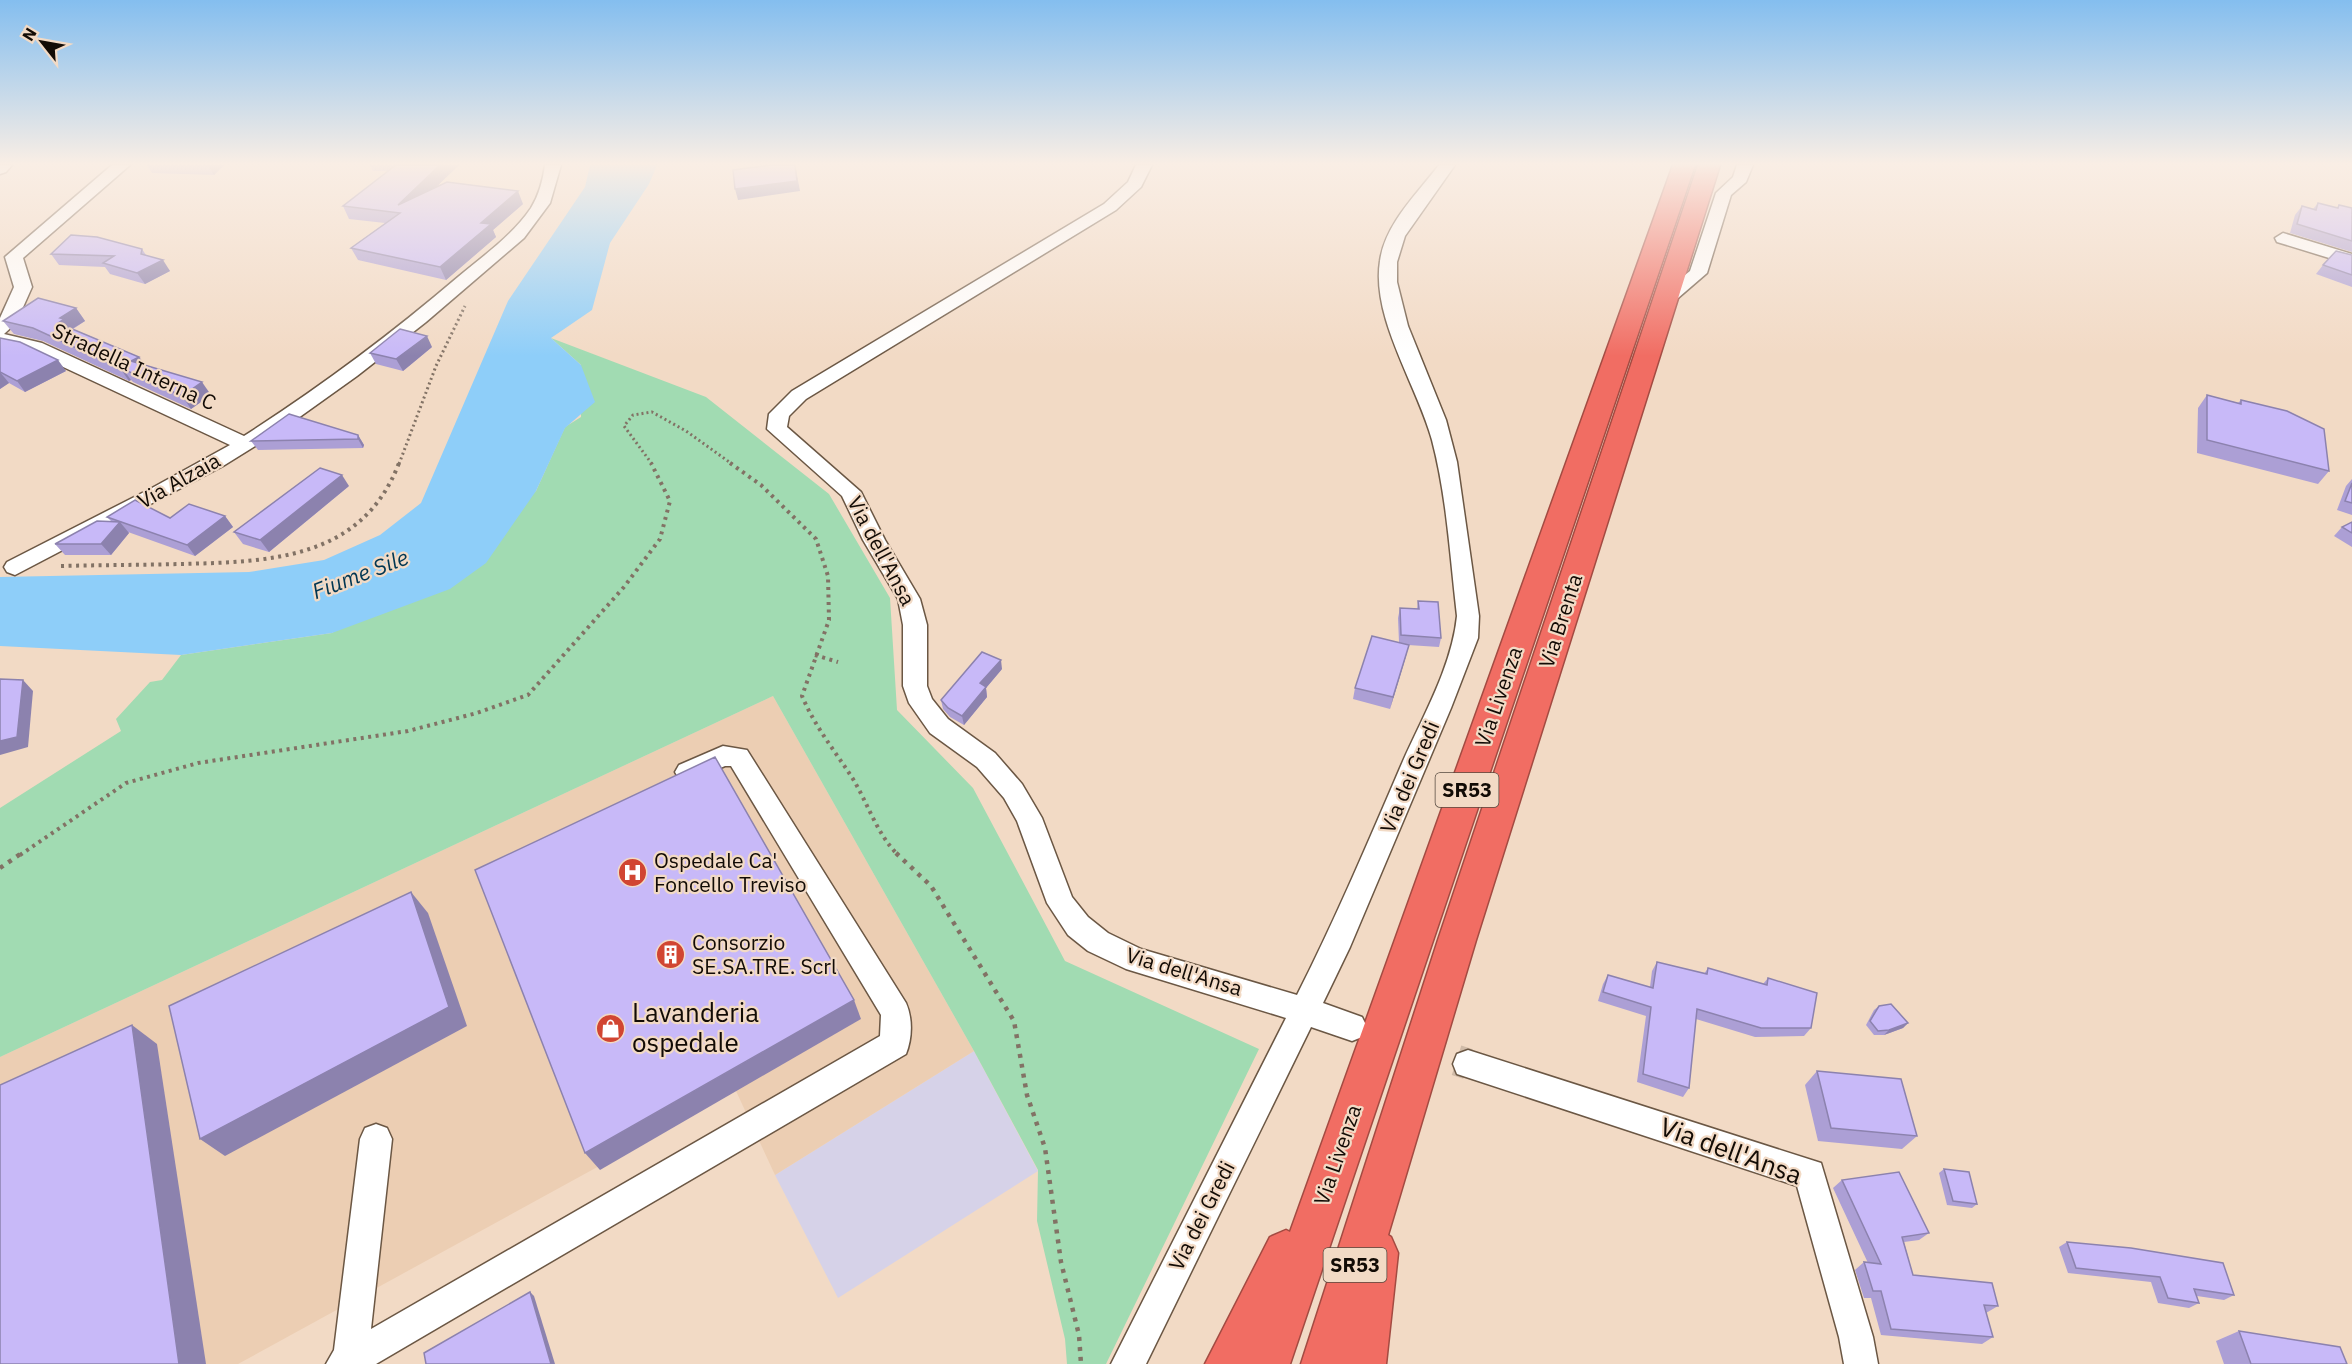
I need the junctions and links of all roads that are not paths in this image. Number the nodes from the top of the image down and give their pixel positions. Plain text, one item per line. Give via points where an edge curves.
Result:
1 (48, 229) edge
2 (523, 229) edge
3 (1074, 229) edge
4 (1401, 229) edge
5 (1664, 229) edge
6 (1676, 229) edge
7 (1712, 229) edge
8 (2283, 238) dead end
9 (2352, 260) edge
10 (1665, 300) junction
11 (0, 330) edge
12 (0, 339) edge
13 (245, 444) junction
14 (1585, 549) joint
15 (15, 567) road end
16 (1537, 693) joint
17 (669, 781) edge
18 (1305, 1012) junction
19 (1352, 1027) tunnel mouth
20 (1468, 1064) tunnel mouth
21 (376, 1139) dead end
22 (1342, 1144) junction
23 (1386, 1167) junction
24 (346, 1362) edge
25 (1128, 1364) edge
26 (1229, 1364) edge
27 (1266, 1364) edge
28 (1325, 1364) edge
29 (1362, 1364) edge
30 (1861, 1364) edge

1 - 11 street via 15,257 23,288 8,323
2 - 13 street, Via Alzaia via 329,387
3 - 18 street, Via dell'Ansa via 806,391 783,408 776,425 780,434 851,492 909,598 915,625 915,686 921,703 939,726 986,760 1013,791 1029,818 1061,903 1078,926 1098,942 1136,960
4 - 18 street, Via dei Gredi via 1390,255 1388,276 1396,314 1442,440 1468,616 1466,638 1435,719
5 - 22 highway, Via Livenza / SR53
6 - 10 highway, Via Livenza / SR53
7 - 10 street via 1698,273
8 - 9 street
10 - 14 highway, Via Livenza / SR53
12 - 13 street, Stradella Interna C via 35,347
13 - 15 street, Via Alzaia via 159,495
14 - 16 highway, Via Brenta / SR53
16 - 23 highway, Via Livenza / SR53
17 - 24 street via 723,756 738,757 896,1013 895,1044
18 - 19 street, Via dell'Ansa
18 - 25 street, Via dei Gredi
20 - 30 street, Via dell'Ansa via 1810,1174
21 - 24 street
22 - 26 highway
22 - 27 highway, Via Livenza / SR53
23 - 28 highway, Via Livenza / SR53
23 - 29 highway

